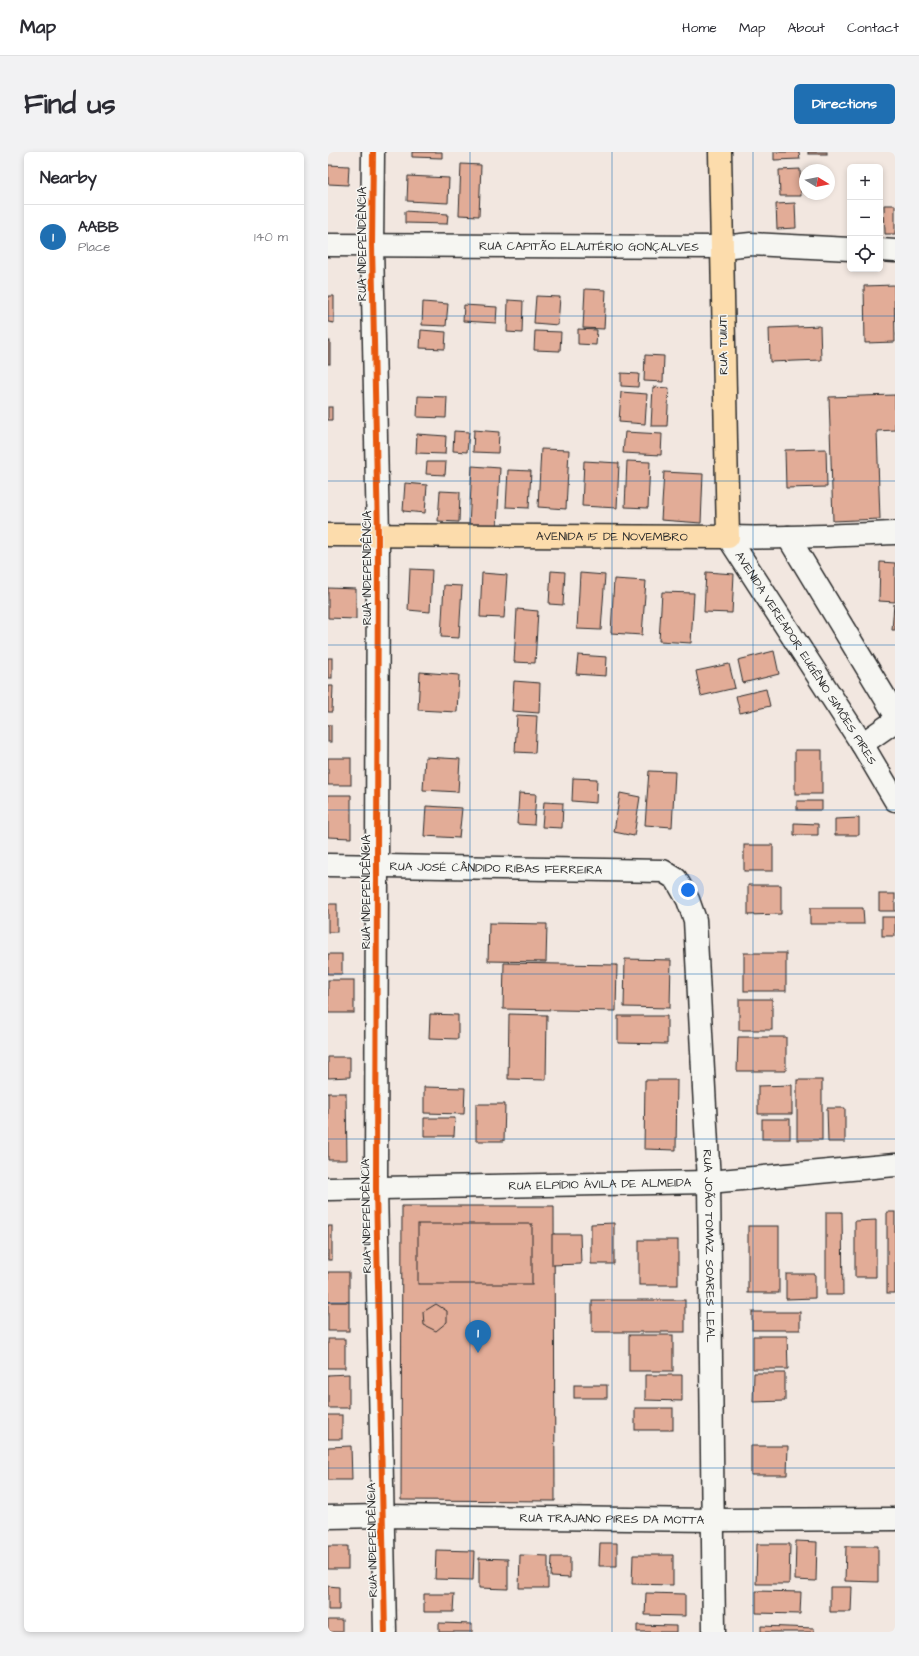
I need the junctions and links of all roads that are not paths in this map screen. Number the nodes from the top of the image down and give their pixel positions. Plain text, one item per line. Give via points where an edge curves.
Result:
1 (374, 152) edge
2 (720, 152) edge
3 (328, 245) edge
4 (372, 245) junction
5 (722, 247) junction
6 (847, 249) edge
7 (883, 250) edge
8 (895, 251) edge
9 (895, 533) edge
10 (378, 534) junction
11 (328, 535) edge
12 (788, 536) junction
13 (728, 537) junction
14 (895, 714) edge
15 (895, 721) edge
16 (862, 744) junction
17 (895, 800) edge
18 (328, 865) edge
19 (377, 865) junction
20 (663, 871) joint
21 (895, 1165) edge
22 (709, 1182) junction
23 (376, 1188) junction
24 (328, 1189) edge
25 (382, 1516) junction
26 (328, 1517) edge
27 (895, 1518) edge
28 (713, 1520) junction
29 (385, 1632) edge
30 (714, 1632) edge

1 - 4 street, RUA INDEPENDÊNCIA
2 - 5 main road, RUA TUIUTI
3 - 4 street, RUA CAPITÃO ELAUTÉRIO GONÇALVES
4 - 5 street, RUA CAPITÃO ELAUTÉRIO GONÇALVES
4 - 10 street, RUA INDEPENDÊNCIA
5 - 6 street, RUA CAPITÃO ELAUTÉRIO GONÇALVES via 751,244
5 - 13 main road, RUA TUIUTI
7 - 8 street
9 - 12 street, AVENIDA 15 DE NOVEMBRO
10 - 11 main road, AVENIDA 15 DE NOVEMBRO
10 - 13 main road, AVENIDA 15 DE NOVEMBRO
10 - 19 street, RUA INDEPENDÊNCIA
12 - 13 street, AVENIDA 15 DE NOVEMBRO via 768,539
12 - 14 street
13 - 16 street, AVENIDA VEREADOR EUGÊNIO SIMÕES PIRES
15 - 16 street
16 - 17 street, AVENIDA VEREADOR EUGÊNIO SIMÕES PIRES
18 - 19 street, RUA JOSÉ CÂNDIDO RIBAS FERREIRA
19 - 20 street, RUA JOSÉ CÂNDIDO RIBAS FERREIRA
19 - 23 street, RUA INDEPENDÊNCIA
20 - 22 street, RUA JOÃO TOMAZ SOARES LEAL via 676,879 688,900 695,920
21 - 22 street, RUA ELPÍDIO ÁVILA DE ALMEIDA
22 - 23 street, RUA ELPÍDIO ÁVILA DE ALMEIDA
22 - 28 street, RUA JOÃO TOMAZ SOARES LEAL
23 - 24 street, RUA ELPÍDIO ÁVILA DE ALMEIDA
23 - 25 street, RUA INDEPENDÊNCIA
25 - 26 street, RUA TRAJANO PIRES DA MOTTA
25 - 28 street, RUA TRAJANO PIRES DA MOTTA
25 - 29 street, RUA INDEPENDÊNCIA
27 - 28 street, RUA TRAJANO PIRES DA MOTTA
28 - 30 street, RUA JOÃO TOMAZ SOARES LEAL

